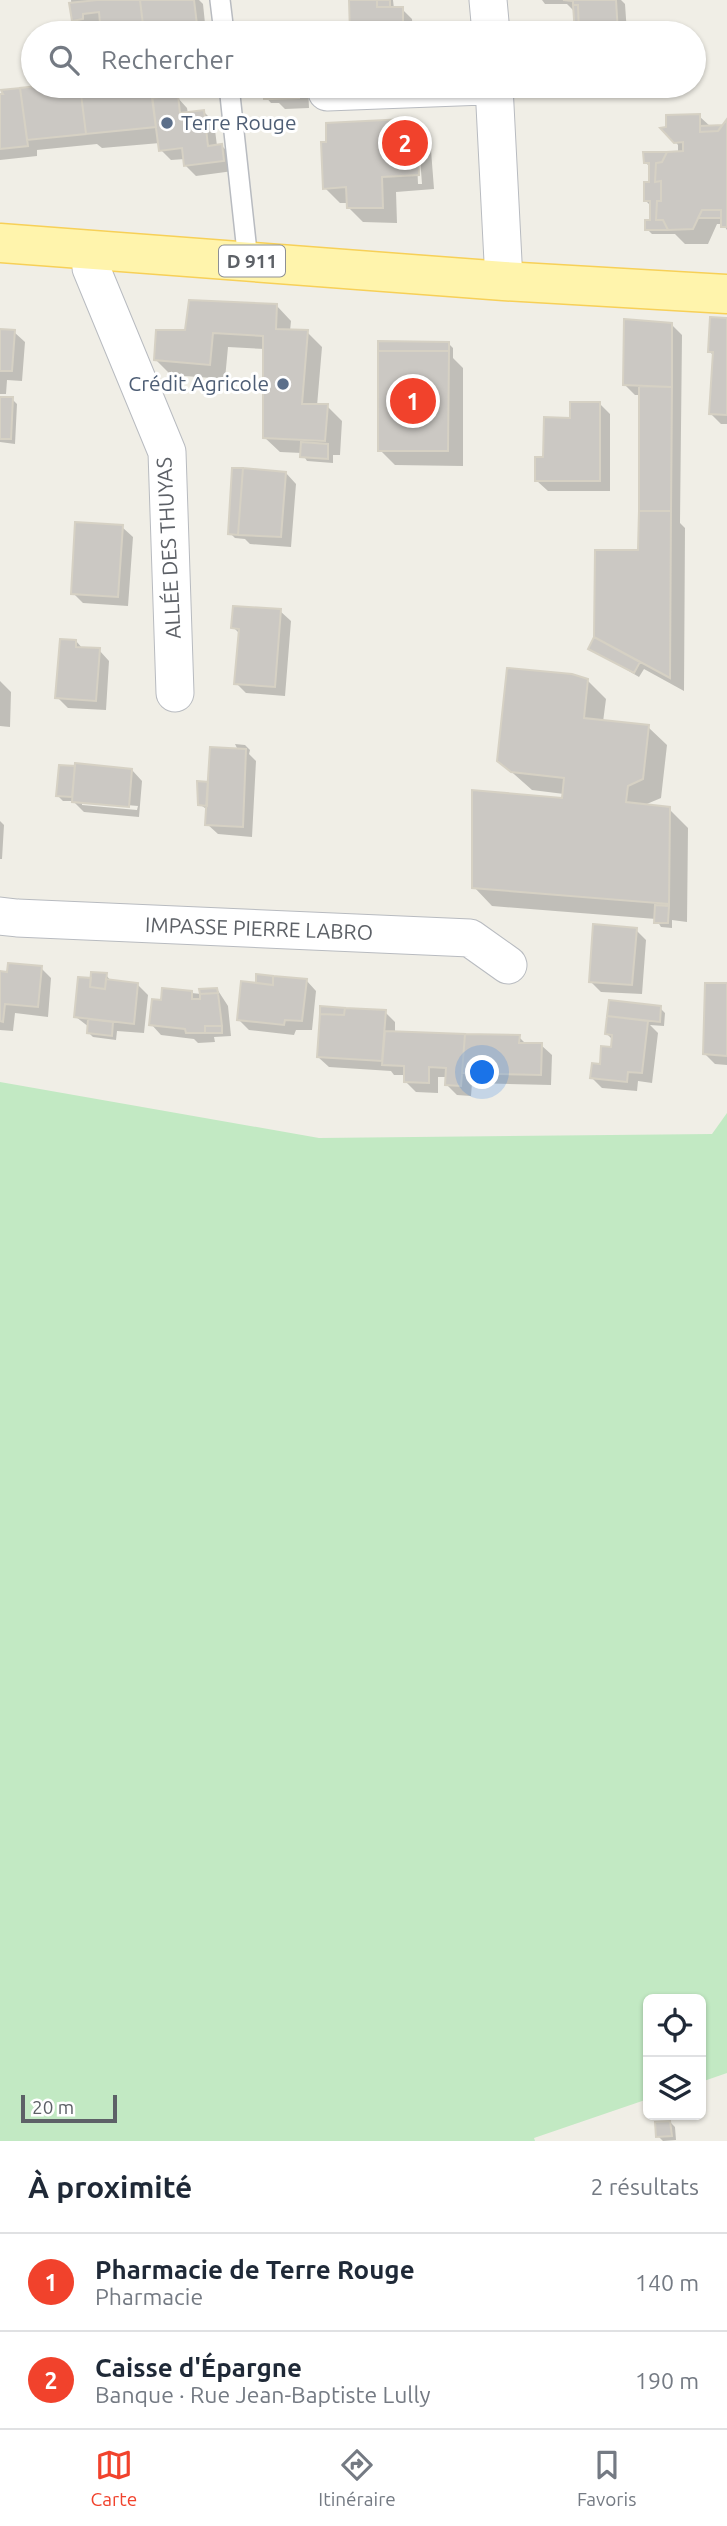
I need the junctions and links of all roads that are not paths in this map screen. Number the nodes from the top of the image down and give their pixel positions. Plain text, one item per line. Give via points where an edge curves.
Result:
1 (220, 0) edge
2 (488, 0) edge
3 (222, 21) edge
4 (490, 21) edge
5 (230, 98) edge
6 (495, 98) edge
7 (0, 243) edge
8 (91, 250) junction
9 (248, 261) junction
10 (504, 281) junction
11 (727, 294) edge
12 (175, 693) dead end
13 (0, 916) edge
14 (509, 965) dead end

1 - 3 lane
2 - 4 street
5 - 9 lane
6 - 10 street
7 - 8 main road, D 911
8 - 9 main road, D 911
8 - 12 street, ALLÉE DES THUYAS via 91,268 167,453
9 - 10 main road, D 911
10 - 11 main road, D 911
13 - 14 street, IMPASSE PIERRE LABRO via 470,938

